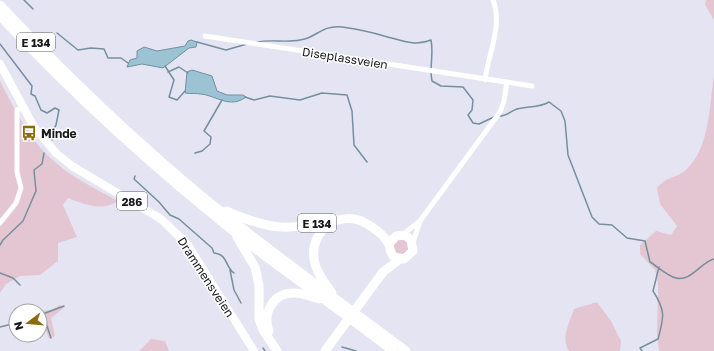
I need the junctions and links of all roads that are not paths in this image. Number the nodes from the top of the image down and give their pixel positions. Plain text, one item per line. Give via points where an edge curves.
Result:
1 (493, 0) edge
2 (0, 5) edge
3 (0, 16) edge
4 (205, 36) dead end
5 (0, 64) edge
6 (485, 80) junction
7 (507, 82) junction
8 (532, 86) dead end
9 (20, 109) junction
10 (213, 206) junction
11 (420, 221) junction
12 (0, 223) edge
13 (232, 229) junction
14 (399, 235) junction
15 (413, 243) junction
16 (390, 248) junction
17 (400, 259) junction
18 (383, 272) junction
19 (338, 301) junction
20 (328, 302) junction
21 (344, 310) junction
22 (365, 325) junction
23 (254, 351) edge
24 (277, 351) edge
25 (281, 351) edge
26 (325, 351) edge
27 (393, 351) edge
28 (406, 351) edge

1 - 6 street via 496,8 495,23
2 - 10 highway, E 134 via 95,102
3 - 13 highway, E 134 via 126,139
4 - 6 street, Diseplassveien
5 - 9 main road, Drammensveien / 286
6 - 7 street, Diseplassveien
7 - 8 street, Diseplassveien
7 - 11 street via 500,112
9 - 12 street via 18,172 21,188 16,203
9 - 23 main road, Drammensveien / 286 via 63,159 146,210 178,233
10 - 14 highway, E 134 via 255,224 279,228 306,226 353,215 365,219 385,232
10 - 19 highway, E 134
11 - 14 street
11 - 15 street
13 - 20 highway, E 134
13 - 24 highway, E 134 via 255,267 259,285 259,319
14 - 15 highway, E 134 via 410,238
14 - 16 highway
15 - 17 highway via 410,255
16 - 17 highway, E 134 via 394,257
16 - 18 highway
16 - 19 highway, E 134 via 381,235 355,219 345,218 336,221 322,230 314,246 314,259 320,275
17 - 18 highway
18 - 26 highway
19 - 21 highway, E 134
20 - 21 highway, E 134
20 - 25 highway, E 134 via 296,293 283,294 274,300 267,312 266,325
21 - 22 highway, E 134
22 - 27 highway, E 134
22 - 28 highway, E 134

